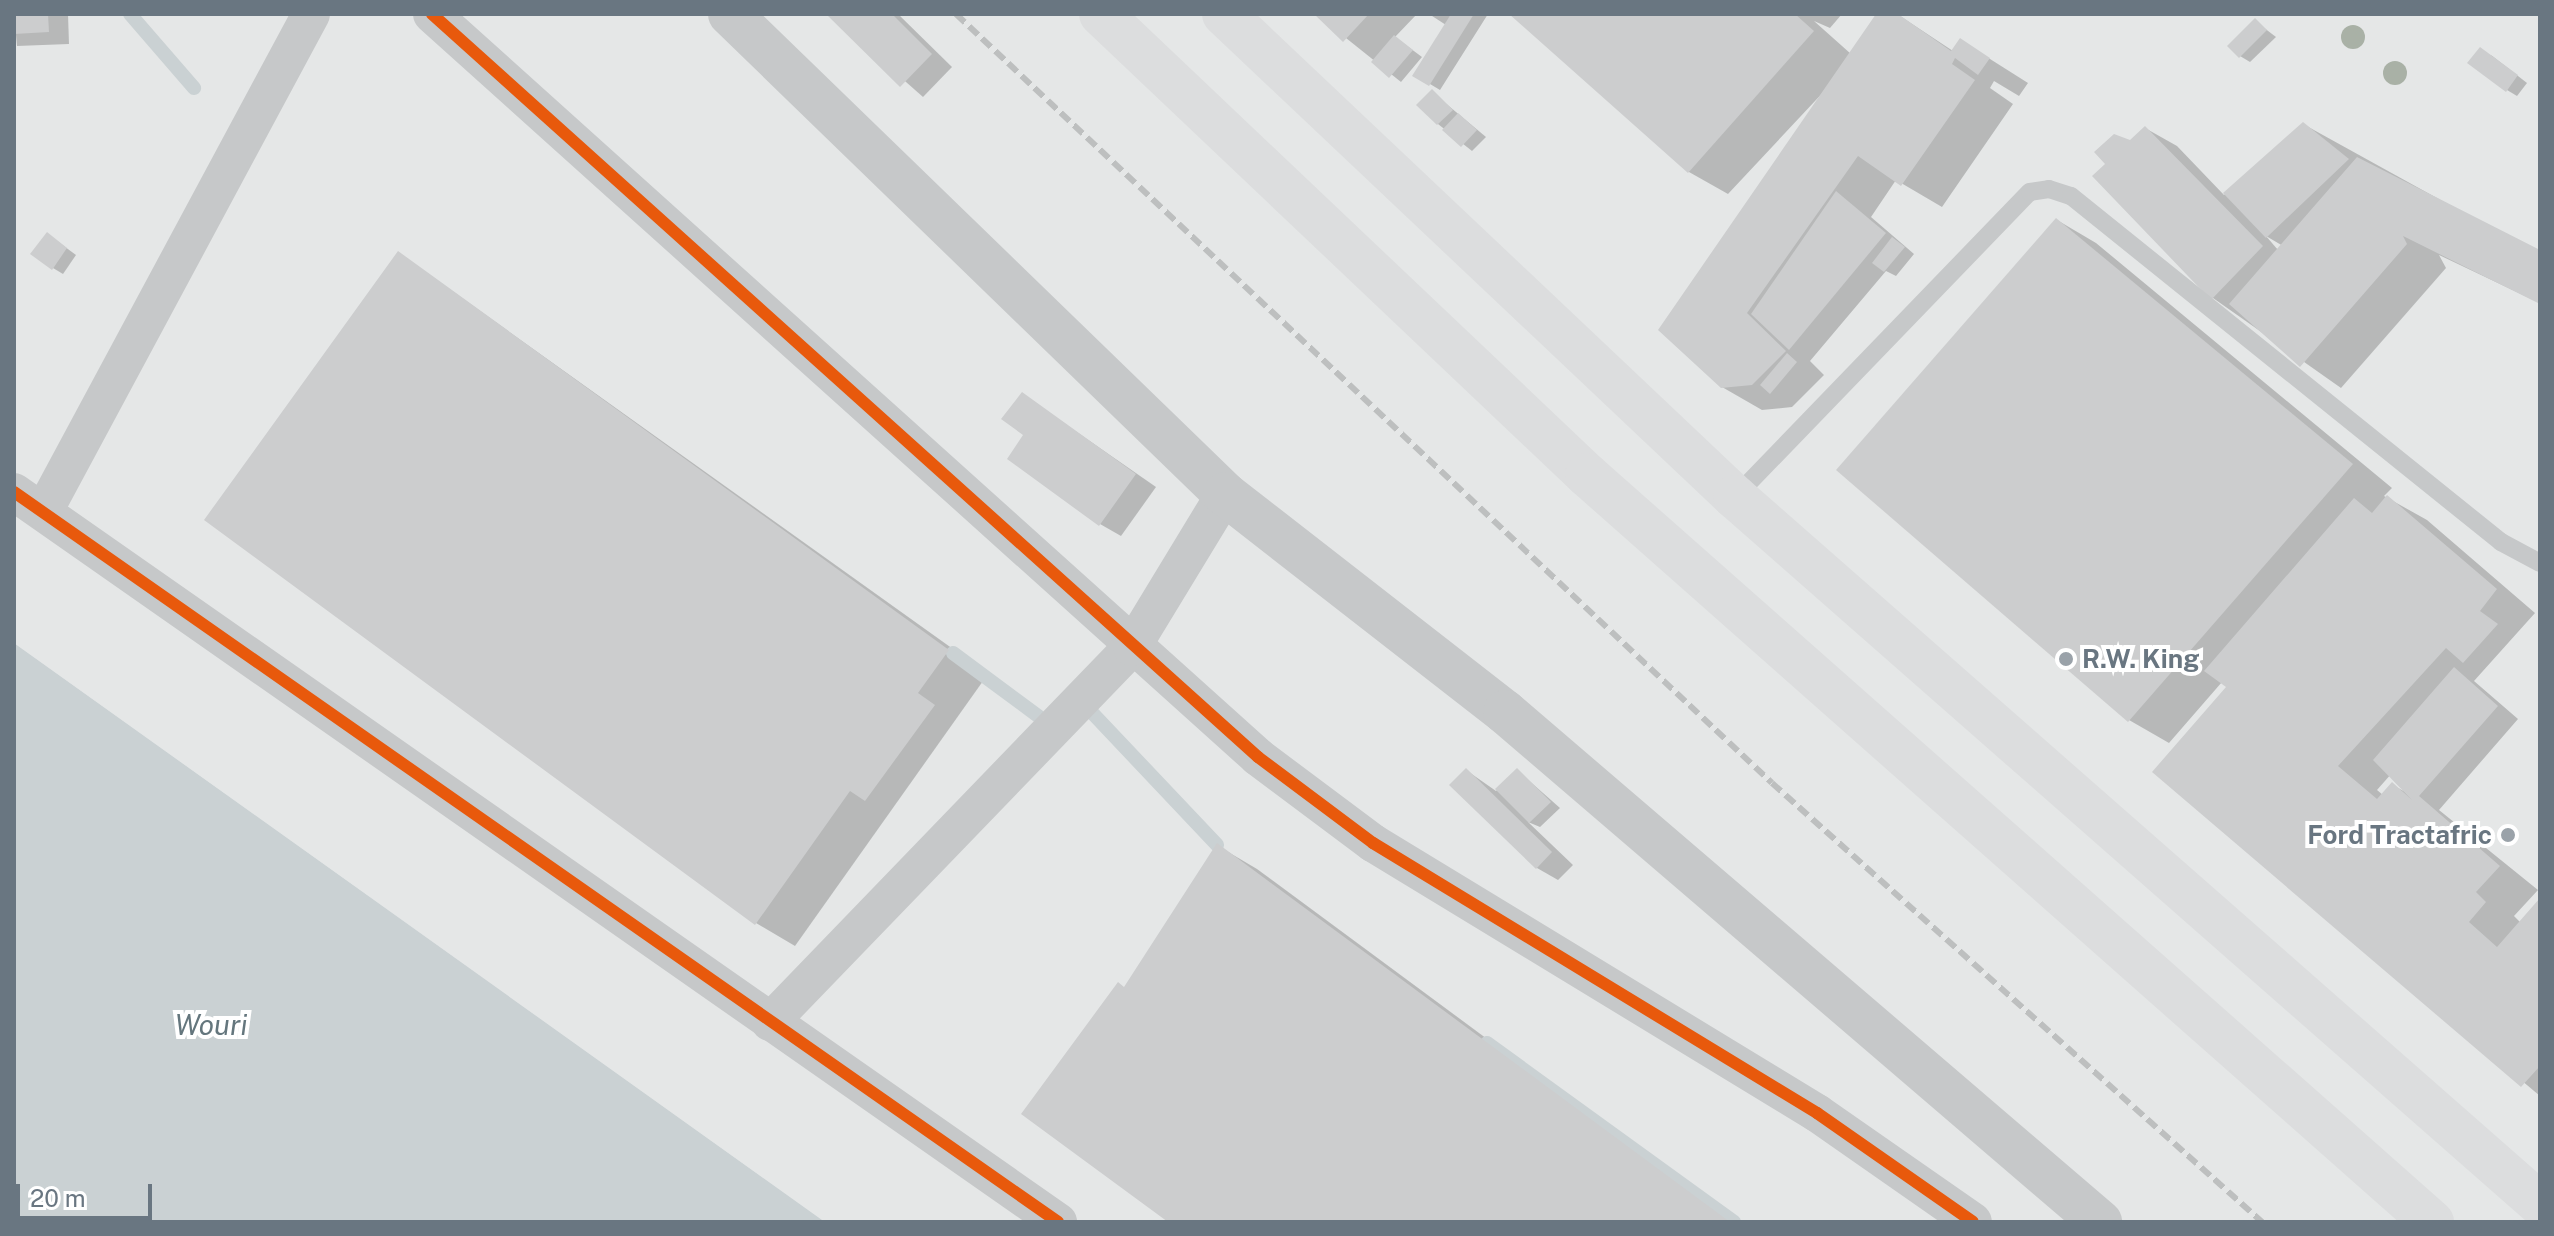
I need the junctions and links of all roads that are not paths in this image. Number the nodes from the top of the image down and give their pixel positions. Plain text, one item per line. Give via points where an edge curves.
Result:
1 (311, 14) edge
2 (432, 14) edge
3 (730, 14) edge
4 (1101, 14) edge
5 (1224, 14) edge
6 (1225, 494) junction
7 (1735, 497) junction
8 (29, 501) edge
9 (2540, 563) edge
10 (1132, 647) junction
11 (770, 1022) junction
12 (2540, 1204) edge
13 (1058, 1222) edge
14 (1973, 1222) edge
15 (2100, 1222) edge
16 (2432, 1222) edge

1 - 8 street
2 - 10 street
3 - 6 street
4 - 16 highway via 1587,475
5 - 7 highway
6 - 10 street
6 - 15 street via 1505,712
7 - 9 lane via 2030,192 2049,189 2071,196 2501,542
7 - 12 highway
8 - 11 street
10 - 11 street
10 - 14 street via 1258,757 1373,843 1817,1113
11 - 13 street

